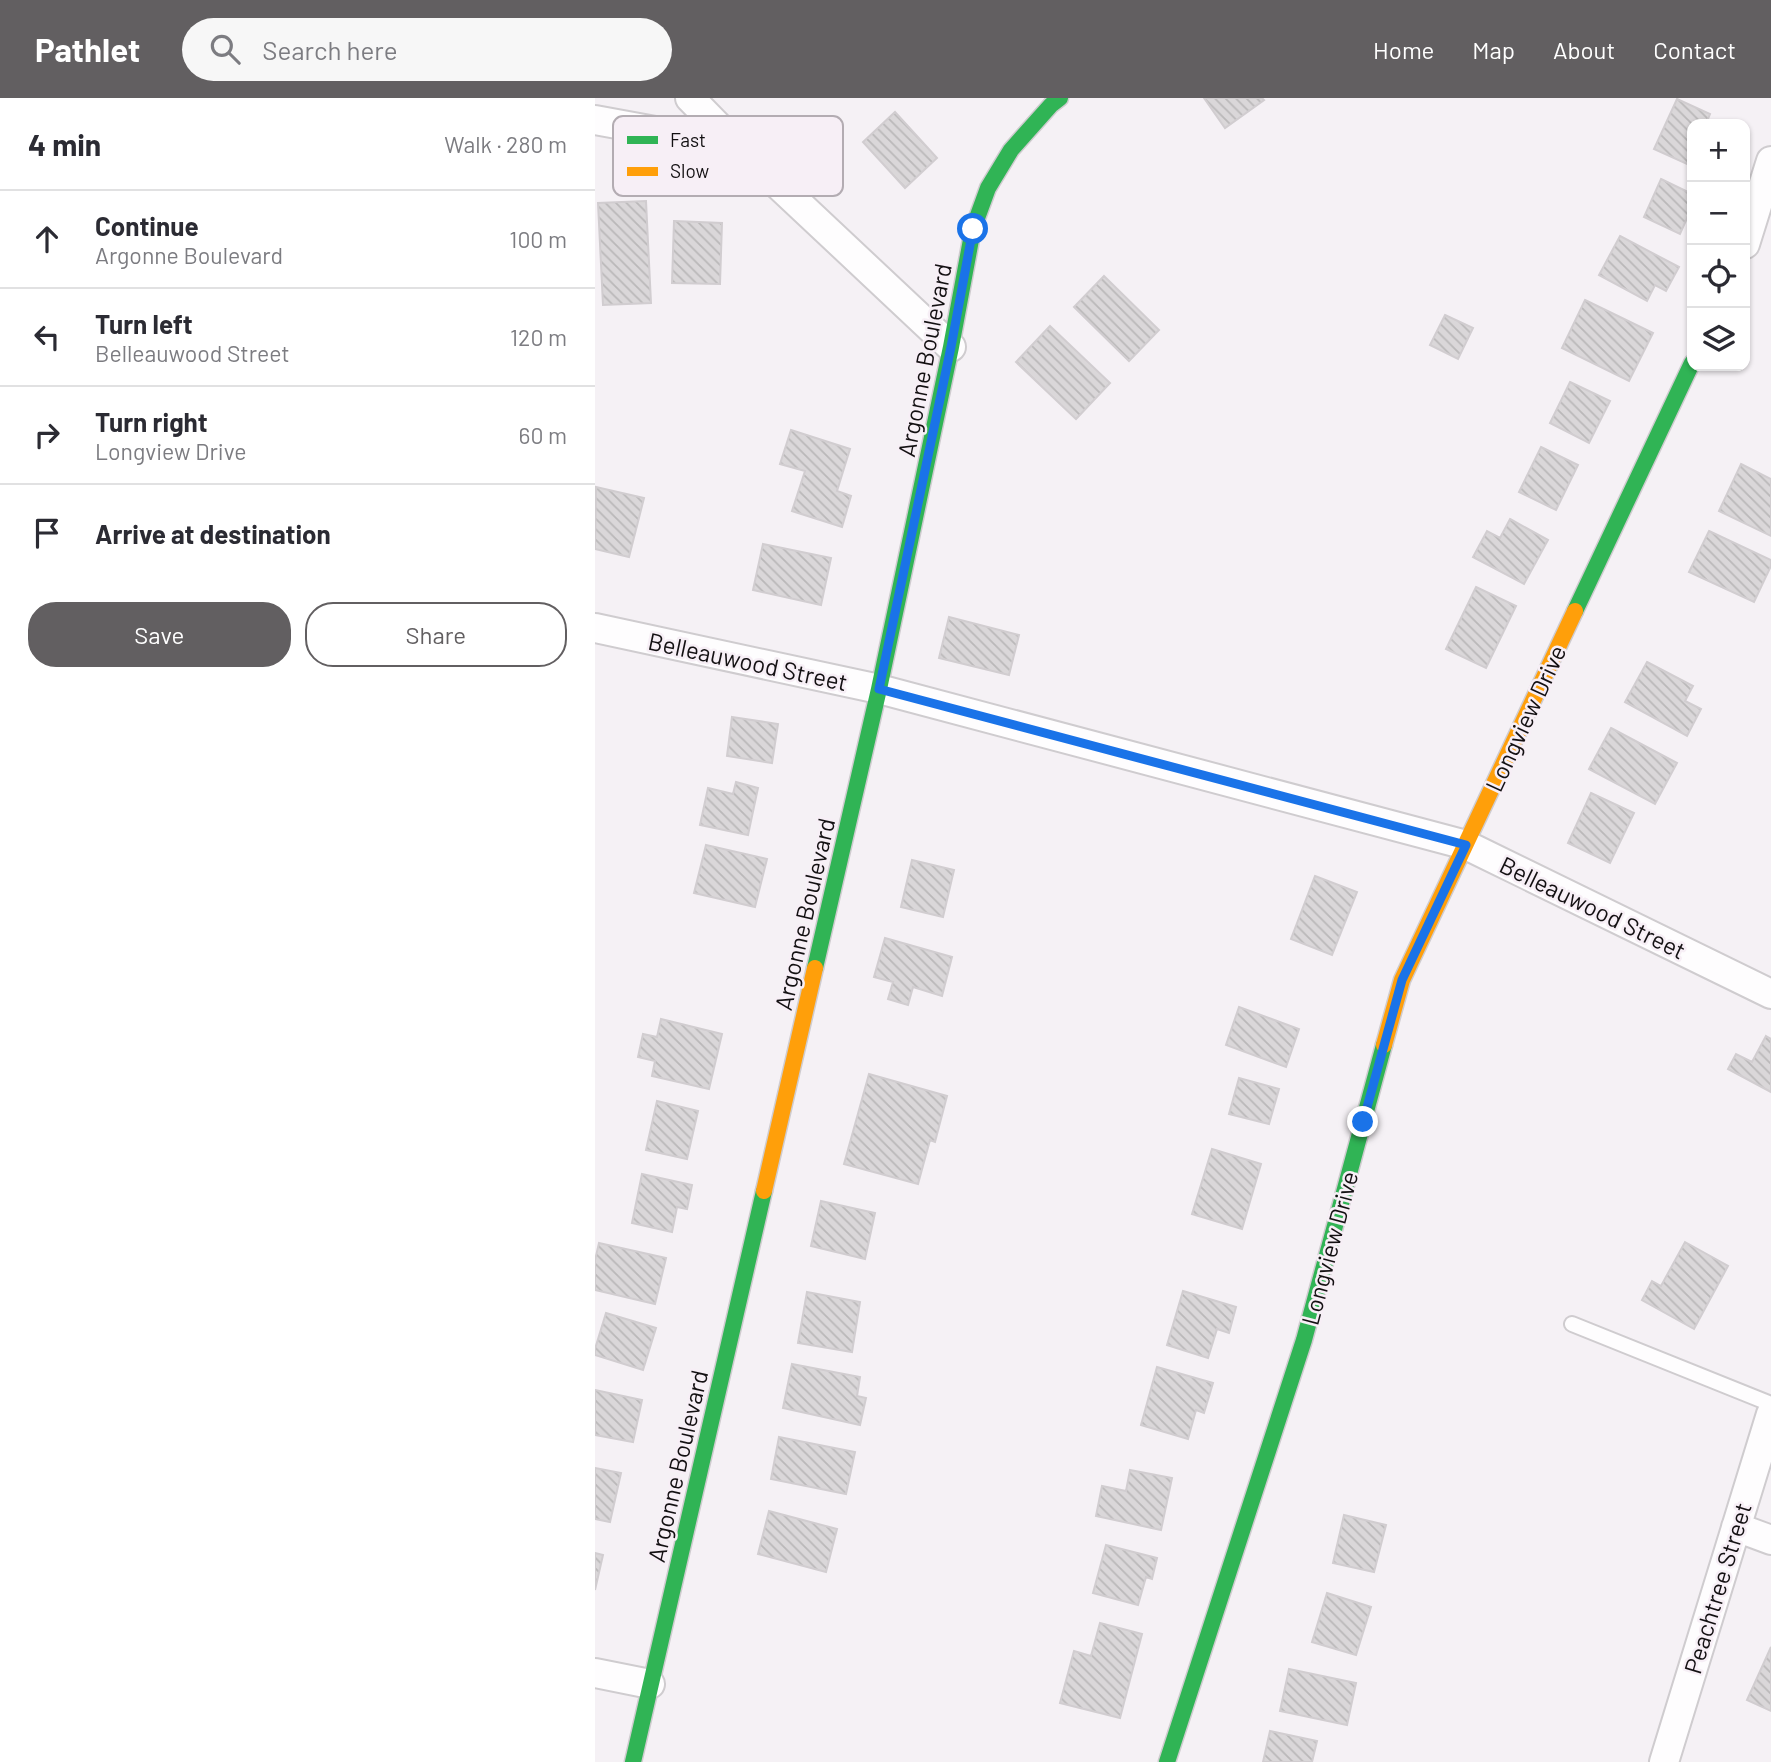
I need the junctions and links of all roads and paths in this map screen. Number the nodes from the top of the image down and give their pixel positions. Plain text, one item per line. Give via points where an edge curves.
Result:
1 (690, 98) edge
2 (1060, 98) edge
3 (708, 116) edge
4 (595, 120) edge
5 (613, 123) edge
6 (1771, 161) edge
7 (790, 196) edge
8 (1750, 228) edge
9 (951, 347) junction
10 (1688, 371) edge
11 (595, 628) edge
12 (879, 689) junction
13 (1466, 845) junction
14 (1771, 994) edge
15 (1572, 1324) dead end
16 (1771, 1404) edge
17 (1771, 1414) edge
18 (1736, 1527) junction
19 (1771, 1540) edge
20 (595, 1672) edge
21 (650, 1684) junction
22 (633, 1762) edge
23 (1167, 1762) edge
24 (1664, 1762) edge

1 - 3 street
2 - 9 street, Argonne Boulevard via 1011,150 988,188 973,229
4 - 5 street
6 - 8 street
7 - 9 street
9 - 12 street, Argonne Boulevard
10 - 13 street, Longview Drive
11 - 12 street, Belleauwood Street
12 - 13 street, Belleauwood Street
12 - 21 street, Argonne Boulevard
13 - 14 street, Belleauwood Street
13 - 23 street, Longview Drive via 1402,980 1304,1340
15 - 16 lane
17 - 18 street, Peachtree Street
18 - 19 street
18 - 24 street, Peachtree Street
20 - 21 street
21 - 22 street, Argonne Boulevard

